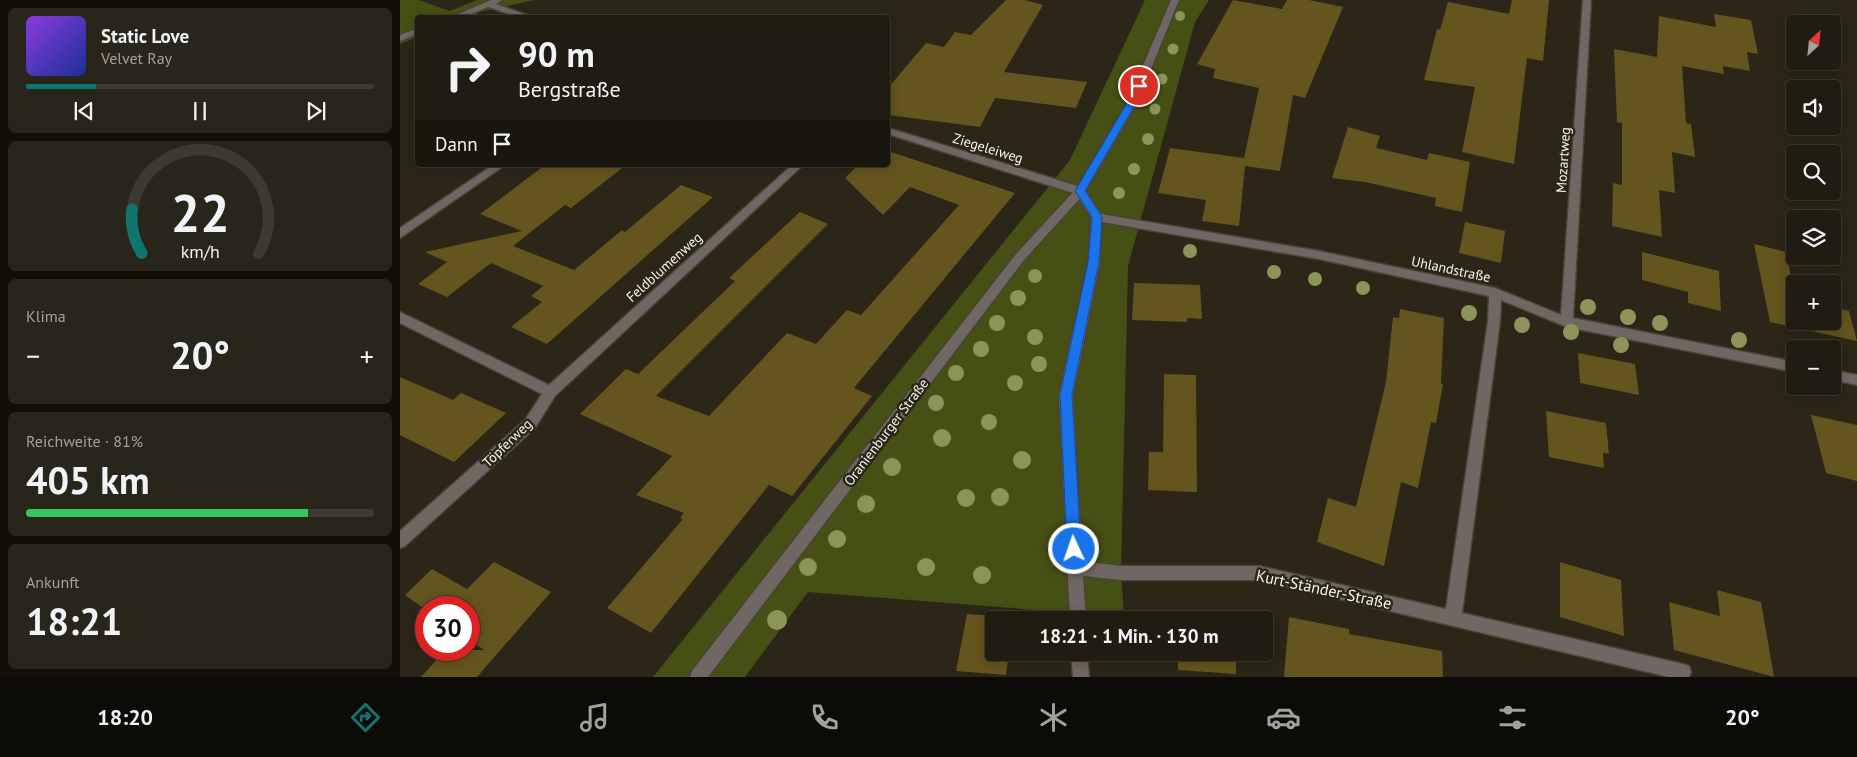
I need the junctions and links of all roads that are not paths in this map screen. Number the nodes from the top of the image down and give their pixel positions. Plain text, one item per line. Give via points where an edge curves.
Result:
1 (498, 0) edge
2 (1175, 0) edge
3 (1587, 0) edge
4 (487, 4) junction
5 (460, 15) edge
6 (522, 15) edge
7 (415, 32) edge
8 (400, 38) edge
9 (890, 132) edge
10 (497, 167) edge
11 (796, 167) edge
12 (1080, 191) junction
13 (1097, 217) junction
14 (400, 234) edge
15 (1495, 293) junction
16 (400, 317) edge
17 (1567, 322) junction
18 (1786, 365) edge
19 (1841, 377) edge
20 (1857, 380) edge
21 (550, 392) junction
22 (400, 541) edge
23 (1075, 568) junction
24 (1077, 611) edge
25 (1453, 618) junction
26 (1080, 661) edge
27 (1683, 672) dead end
28 (698, 677) edge
29 (1081, 677) edge

1 - 4 street
2 - 12 street, Oranienburger Straße via 1132,103
3 - 17 street, Mozartweg
4 - 5 street
4 - 6 street
7 - 8 street
9 - 12 street, Ziegeleiweg
10 - 14 street
11 - 21 street, Feldblumenweg
12 - 13 street
12 - 28 street, Oranienburger Straße via 1020,257
13 - 15 street, Uhlandstraße via 1319,255
13 - 23 street via 1094,262 1066,395
15 - 17 street, Uhlandstraße
15 - 25 street via 1494,321
16 - 21 street
17 - 18 street, Uhlandstraße
19 - 20 street
21 - 22 street, Töpferweg via 530,424
23 - 24 street
23 - 25 street, Kurt-Ständer-Straße via 1122,573 1260,573
25 - 27 street, Kurt-Ständer-Straße
26 - 29 street

